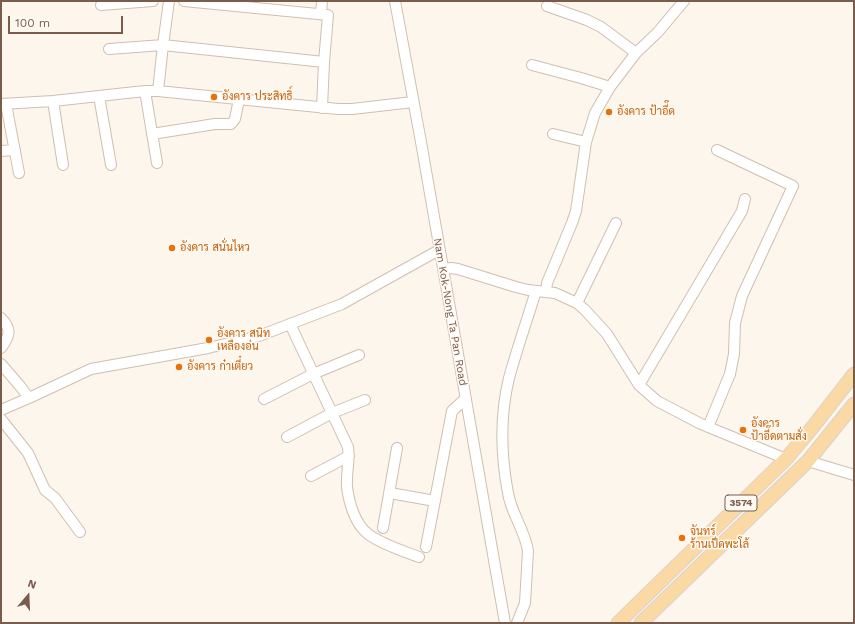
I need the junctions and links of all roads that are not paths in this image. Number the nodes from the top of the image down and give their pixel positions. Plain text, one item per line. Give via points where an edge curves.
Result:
1 (153, 1) edge
2 (169, 1) edge
3 (184, 1) edge
4 (322, 1) edge
5 (395, 1) edge
6 (684, 1) edge
7 (138, 2) edge
8 (229, 3) edge
9 (101, 5) dead end
10 (275, 5) edge
11 (548, 6) dead end
12 (321, 14) junction
13 (163, 45) junction
14 (109, 49) dead end
15 (636, 52) junction
16 (324, 62) junction
17 (532, 65) dead end
18 (610, 87) junction
19 (145, 91) junction
20 (158, 91) junction
21 (99, 96) junction
22 (239, 99) junction
23 (53, 101) junction
24 (413, 102) junction
25 (4, 104) edge
26 (322, 108) junction
27 (152, 134) junction
28 (553, 134) dead end
29 (586, 142) junction
30 (15, 150) junction
31 (717, 150) dead end
32 (1, 151) edge
33 (157, 163) dead end
34 (63, 165) dead end
35 (110, 165) dead end
36 (19, 173) dead end
37 (745, 199) dead end
38 (616, 223) dead end
39 (439, 250) junction
40 (442, 269) junction
41 (536, 291) junction
42 (546, 291) junction
43 (577, 304) junction
44 (1, 318) edge
45 (290, 324) junction
46 (1, 348) edge
47 (359, 355) dead end
48 (1, 364) edge
49 (313, 374) junction
50 (854, 374) edge
51 (639, 386) junction
52 (29, 398) junction
53 (466, 398) junction
54 (264, 399) dead end
55 (365, 400) dead end
56 (854, 404) edge
57 (1, 410) edge
58 (332, 413) junction
59 (1, 419) edge
60 (708, 427) junction
61 (287, 437) dead end
62 (398, 448) dead end
63 (350, 456) junction
64 (786, 459) junction
65 (808, 460) junction
66 (854, 475) edge
67 (311, 476) dead end
68 (390, 493) junction
69 (436, 501) junction
70 (383, 528) dead end
71 (80, 532) dead end
72 (426, 547) dead end
73 (419, 557) dead end
74 (505, 623) edge
75 (517, 623) edge
76 (618, 623) edge
77 (641, 623) edge

1 - 7 street
2 - 13 street
3 - 8 street
4 - 12 street
5 - 24 street, Nam Kok-Nong Ta Pan Road
6 - 15 street via 658,32
7 - 9 street
8 - 10 street
10 - 12 street
11 - 15 street via 601,27
12 - 16 street via 328,15
13 - 14 street
13 - 16 street
13 - 20 street
15 - 18 street
16 - 26 street
17 - 18 street
18 - 29 street via 595,113
19 - 20 street
19 - 21 street
19 - 27 street
20 - 22 street
21 - 23 street
21 - 35 street
22 - 26 street
22 - 27 street via 235,119 231,124 215,124
23 - 25 street
23 - 34 street
24 - 26 street via 352,109
24 - 39 street, Nam Kok-Nong Ta Pan Road
25 - 30 street
27 - 33 street
28 - 29 street
29 - 42 street via 576,210
30 - 32 street
30 - 36 street
31 - 60 street via 793,186 742,296 735,323 734,354 730,374
37 - 51 street via 742,211
38 - 43 street
39 - 40 street, Nam Kok-Nong Ta Pan Road
39 - 45 street via 342,304
40 - 41 street via 458,269
40 - 53 street, Nam Kok-Nong Ta Pan Road
41 - 42 street
41 - 75 street via 509,379 504,415 504,470 508,495 528,551 525,603
42 - 43 street via 563,295
43 - 51 street via 607,334
44 - 46 street via 9,331 8,338
45 - 49 street
45 - 52 street via 259,336 208,348 91,369
47 - 49 street
48 - 52 street
49 - 54 street
49 - 58 street
50 - 64 main road, 3574
51 - 60 street via 657,401
52 - 57 street
53 - 69 street via 452,411
53 - 74 street, Nam Kok-Nong Ta Pan Road
55 - 58 street
56 - 65 main road, 3574
58 - 61 street
58 - 63 street
59 - 71 street via 28,453 45,490 55,498
60 - 64 street
62 - 68 street
63 - 67 street
63 - 73 street via 348,495 358,522 367,534
64 - 76 main road, 3574
65 - 66 street
65 - 77 main road, 3574
68 - 69 street
68 - 70 street
69 - 72 street

